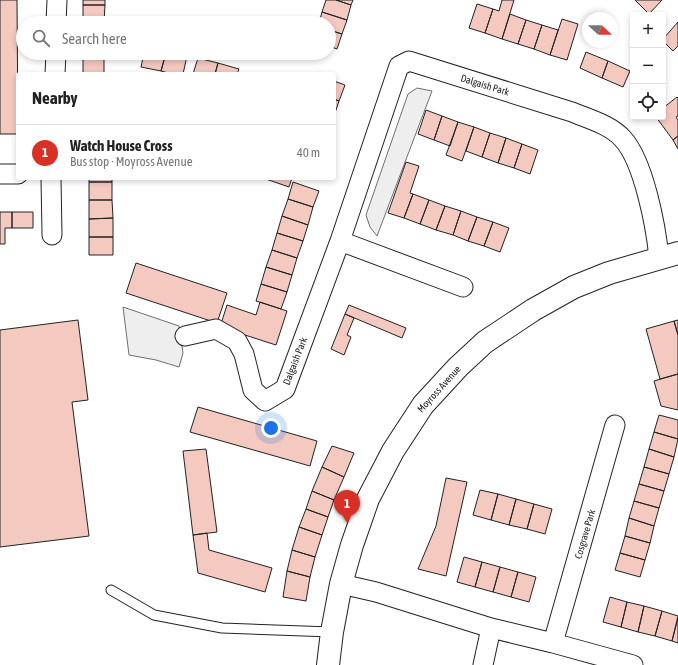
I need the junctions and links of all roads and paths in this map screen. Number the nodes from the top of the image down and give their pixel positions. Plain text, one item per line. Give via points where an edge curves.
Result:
1 (57, 0) edge
2 (56, 16) edge
3 (56, 60) edge
4 (55, 72) edge
5 (0, 174) edge
6 (16, 174) edge
7 (51, 180) edge
8 (52, 235) dead end
9 (340, 241) junction
10 (669, 256) edge
11 (463, 287) dead end
12 (185, 336) dead end
13 (615, 425) dead end
14 (342, 584) junction
15 (111, 590) dead end
16 (491, 628) junction
17 (332, 632) junction
18 (553, 643) junction
19 (328, 665) edge
20 (483, 665) edge
21 (633, 665) edge

1 - 2 street
3 - 4 street
5 - 6 street
7 - 8 street
9 - 10 street, Dalgaish Park via 400,66 409,61 572,112 593,120 623,138 640,170 657,238
9 - 11 street
9 - 12 street, Dalgaish Park via 285,389 265,401 253,390 244,354 237,341 216,329
10 - 14 street, Moyross Avenue via 609,273 574,287 533,310 486,342 458,367 423,405 393,451 368,498
13 - 18 street, Cosgrave Park
14 - 16 street
14 - 17 street, Moyross Avenue
15 - 17 lane via 162,617 222,628
16 - 18 street
16 - 20 street
17 - 19 street, Moyross Avenue
18 - 21 street

